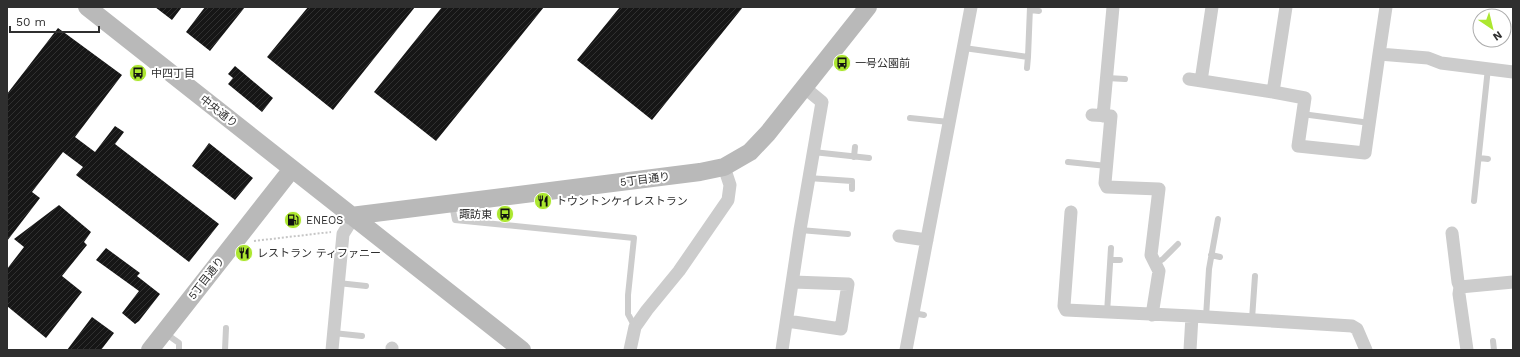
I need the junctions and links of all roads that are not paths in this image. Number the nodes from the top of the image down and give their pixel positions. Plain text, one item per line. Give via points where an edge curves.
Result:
1 (87, 7) edge
2 (868, 7) edge
3 (971, 7) edge
4 (1113, 7) edge
5 (1212, 7) edge
6 (1286, 7) edge
7 (1386, 7) edge
8 (1030, 9) edge
9 (1039, 11) dead end
10 (964, 48) junction
11 (1380, 54) junction
12 (1028, 57) junction
13 (1027, 68) dead end
14 (1488, 68) junction
15 (1513, 72) edge
16 (1107, 78) junction
17 (1125, 79) dead end
18 (805, 88) junction
19 (1273, 92) junction
20 (1302, 114) junction
21 (910, 118) dead end
22 (949, 122) junction
23 (1370, 123) junction
24 (855, 147) dead end
25 (813, 152) junction
26 (854, 157) junction
27 (869, 158) dead end
28 (1479, 158) junction
29 (1488, 159) dead end
30 (1068, 162) dead end
31 (1107, 166) junction
32 (724, 167) junction
33 (292, 169) junction
34 (808, 178) junction
35 (852, 189) dead end
36 (1474, 202) dead end
37 (452, 203) junction
38 (1071, 212) dead end
39 (1218, 219) dead end
40 (350, 221) junction
41 (800, 230) junction
42 (1452, 233) dead end
43 (848, 234) dead end
44 (899, 236) dead end
45 (927, 240) junction
46 (1178, 244) dead end
47 (1111, 248) dead end
48 (1212, 255) junction
49 (1220, 257) dead end
50 (1111, 260) junction
51 (1120, 260) dead end
52 (1155, 264) junction
53 (1255, 276) dead end
54 (793, 282) junction
55 (1513, 282) edge
56 (338, 283) junction
57 (366, 286) dead end
58 (1460, 287) junction
59 (1107, 313) junction
60 (1152, 315) junction
61 (1192, 316) junction
62 (1206, 317) junction
63 (1252, 319) junction
64 (787, 321) junction
65 (635, 327) junction
66 (226, 328) dead end
67 (164, 332) junction
68 (334, 333) junction
69 (362, 336) dead end
70 (1493, 341) dead end
71 (1468, 345) edge
72 (150, 350) edge
73 (178, 350) edge
74 (225, 350) edge
75 (332, 350) edge
76 (522, 350) edge
77 (630, 350) edge
78 (782, 350) edge
79 (906, 350) edge
80 (1190, 350) edge
81 (1366, 350) edge
82 (1494, 350) edge

1 - 33 street, 中央通り
2 - 18 street, 5丁目通り
3 - 10 street
4 - 16 street
5 - 19 street via 1195,80
6 - 19 street
7 - 11 street
8 - 9 lane
8 - 12 lane
10 - 12 lane
10 - 22 street
11 - 14 street via 1428,58 1441,63
11 - 23 street
12 - 13 lane
14 - 15 street
14 - 28 lane
16 - 17 lane
16 - 31 street via 1098,115 1111,116
18 - 25 street via 822,102
18 - 32 street, 5丁目通り via 750,152
19 - 20 street via 1304,98
20 - 23 lane
20 - 23 street via 1298,146 1365,153
21 - 22 lane
22 - 45 street via 936,165 929,204
24 - 26 lane
25 - 26 lane
25 - 34 street
26 - 27 lane
28 - 29 lane
28 - 36 lane
30 - 31 lane
31 - 52 street via 1107,187 1159,189 1151,255
32 - 37 street, 5丁目通り
32 - 65 street via 730,185 728,200 679,271
33 - 40 street, 中央通り
33 - 67 street, 5丁目通り
34 - 35 lane via 852,181
34 - 41 street
37 - 40 street, 5丁目通り
37 - 65 lane via 455,220 634,238 628,314
38 - 59 street via 1071,250 1064,306 1066,310
39 - 48 lane
40 - 56 street via 342,234
40 - 76 street, 中央通り
41 - 43 lane
41 - 54 street
42 - 58 street
44 - 45 street
45 - 79 street via 919,314
46 - 52 lane
47 - 50 lane
48 - 49 lane
48 - 62 lane
50 - 51 lane
50 - 59 lane
52 - 60 street via 1159,271
53 - 63 lane
54 - 64 street
54 - 64 street via 848,284 841,329
55 - 58 street
56 - 57 lane
56 - 68 street
58 - 71 street
59 - 60 street
60 - 61 street
61 - 62 street
61 - 80 street
62 - 63 street
63 - 81 street via 1352,326 1357,329
64 - 78 street
65 - 77 street
66 - 74 lane
67 - 72 street, 5丁目通り
67 - 73 lane via 179,343
68 - 69 lane
68 - 75 street
70 - 82 lane

